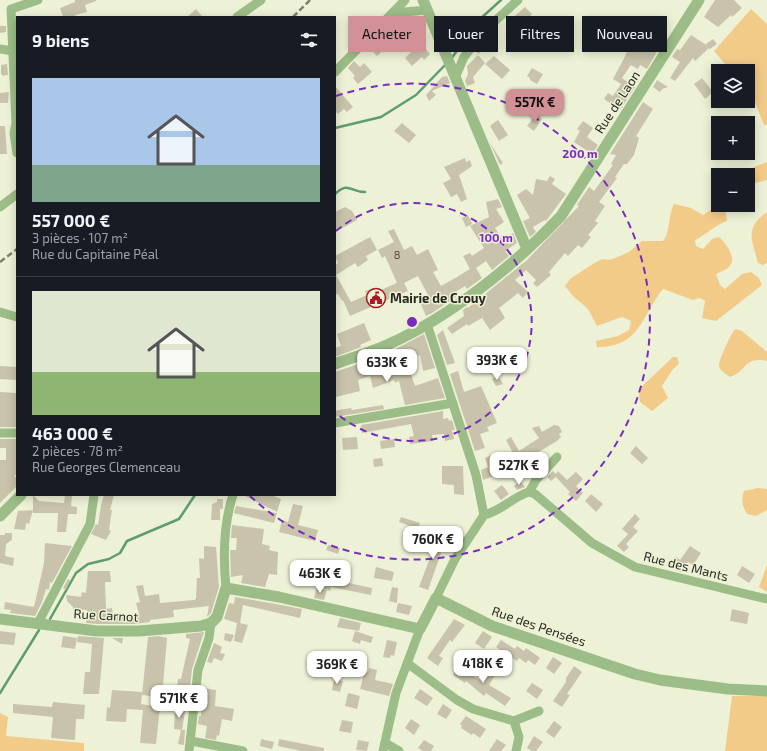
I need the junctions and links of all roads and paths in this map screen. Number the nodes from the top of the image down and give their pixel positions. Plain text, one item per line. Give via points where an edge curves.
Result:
1 (38, 0) edge
2 (261, 0) edge
3 (404, 0) edge
4 (518, 0) edge
5 (699, 0) edge
6 (425, 5) edge
7 (393, 13) junction
8 (238, 16) edge
9 (0, 49) edge
10 (13, 51) junction
11 (336, 71) edge
12 (455, 78) junction
13 (16, 123) edge
14 (16, 123) edge
15 (16, 146) edge
16 (16, 195) edge
17 (0, 207) edge
18 (527, 249) junction
19 (0, 312) edge
20 (16, 317) edge
21 (427, 324) junction
22 (336, 364) edge
23 (453, 403) junction
24 (336, 423) edge
25 (0, 433) edge
26 (16, 433) edge
27 (557, 456) dead end
28 (529, 492) junction
29 (20, 496) edge
30 (94, 496) edge
31 (233, 496) edge
32 (484, 515) junction
33 (0, 516) edge
34 (226, 588) junction
35 (436, 598) junction
36 (767, 599) edge
37 (0, 619) edge
38 (38, 623) junction
39 (211, 623) junction
40 (420, 629) junction
41 (408, 663) junction
42 (767, 690) edge
43 (539, 711) dead end
44 (514, 721) junction
45 (191, 741) junction
46 (384, 747) edge
47 (189, 751) edge
48 (243, 751) edge
49 (399, 751) edge
50 (516, 751) edge

1 - 10 street via 11,9
2 - 8 street
3 - 7 street
4 - 12 street via 484,31 464,57
5 - 18 street, Rue de Laon via 561,216
6 - 7 street
6 - 12 street
7 - 11 street
9 - 10 street
10 - 13 street
12 - 18 street
14 - 15 street
16 - 17 street
18 - 21 street, Rue de Laon via 485,284
19 - 20 street
21 - 22 street, Rue de Laon via 374,350
21 - 23 street
23 - 24 street
23 - 32 street via 476,475
25 - 26 street
27 - 28 street
28 - 32 street
28 - 36 street, Rue des Mants via 535,494 592,543 634,567
29 - 33 street
30 - 38 street via 90,524
31 - 34 street via 226,529
32 - 35 street via 455,558
34 - 39 street via 217,617
34 - 40 street via 279,597
35 - 40 street
35 - 42 street, Rue des Pensées via 492,626 635,674 728,689
37 - 38 street, Rue Carnot
38 - 39 street, Rue Carnot via 97,631 139,631
39 - 45 street via 209,638 198,670
40 - 41 street
41 - 44 street via 457,700
41 - 46 street via 396,693
43 - 44 street
44 - 50 street via 519,737
45 - 47 street
45 - 48 street
46 - 49 street

